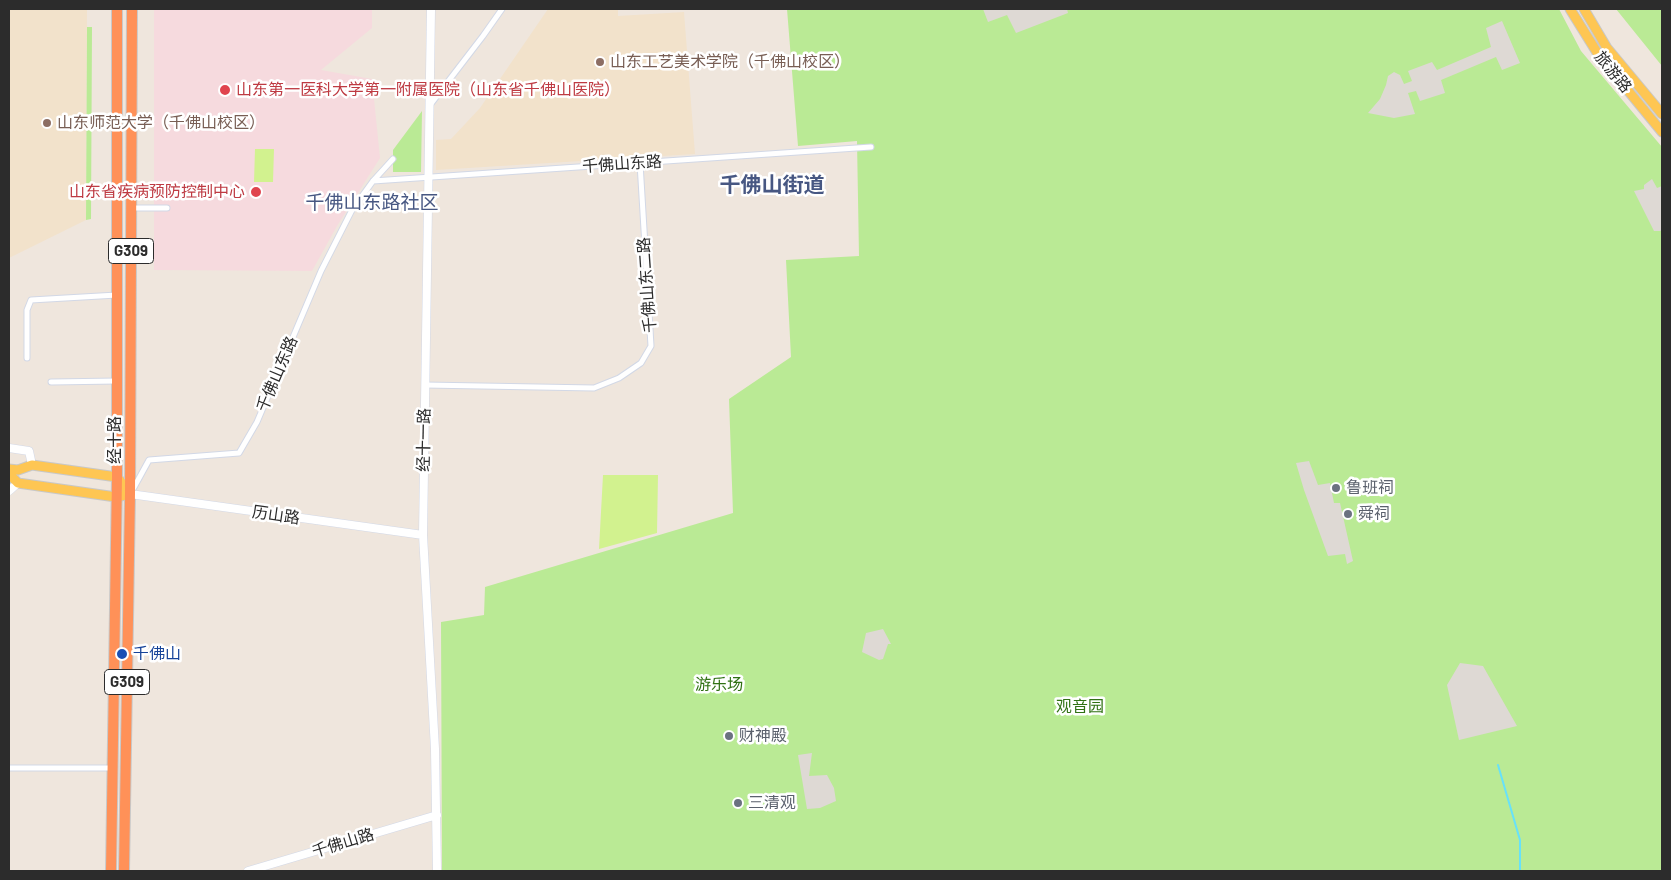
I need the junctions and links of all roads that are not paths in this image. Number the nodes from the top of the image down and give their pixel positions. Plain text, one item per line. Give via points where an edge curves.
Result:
1 (117, 9) edge
2 (132, 9) edge
3 (431, 9) edge
4 (502, 9) edge
5 (1570, 9) edge
6 (1584, 9) edge
7 (430, 106) junction
8 (1662, 114) edge
9 (1662, 132) edge
10 (871, 147) dead end
11 (393, 159) dead end
12 (640, 163) junction
13 (429, 177) junction
14 (373, 181) junction
15 (131, 208) junction
16 (167, 208) dead end
17 (117, 295) junction
18 (27, 358) dead end
19 (117, 381) junction
20 (51, 382) dead end
21 (425, 385) junction
22 (9, 448) edge
23 (32, 465) junction
24 (9, 468) edge
25 (9, 476) edge
26 (117, 476) junction
27 (18, 483) junction
28 (9, 491) edge
29 (130, 494) junction
30 (116, 497) junction
31 (422, 534) junction
32 (9, 768) edge
33 (112, 768) junction
34 (438, 815) junction
35 (111, 871) edge
36 (124, 871) edge
37 (248, 871) edge
38 (437, 871) edge

1 - 17 highway, 经十路 / G309
2 - 15 highway, 经十路 / G309
3 - 7 street, 经十一路
4 - 7 street
5 - 9 main road, 旅游路 via 1598,54
6 - 8 main road, 旅游路 via 1607,48
7 - 13 street, 经十一路
10 - 12 street, 千佛山东路
11 - 14 street, 千佛山东路
12 - 13 street, 千佛山东路
12 - 21 street, 千佛山东二路 via 651,346 641,362 619,378 594,388
13 - 14 street, 千佛山东路
13 - 21 street, 经十一路
14 - 29 street, 千佛山东路 via 352,210 325,264 257,422 239,453 149,460
15 - 16 street
15 - 29 highway, 经十路 / G309
17 - 18 street via 31,300 27,310
17 - 19 highway, 经十路 / G309
19 - 20 street
19 - 26 highway, 经十路 / G309
21 - 31 street, 经十一路
22 - 23 street via 29,452
23 - 24 main road via 18,470
23 - 26 main road
25 - 27 main road, 历山路
26 - 29 main road
26 - 30 highway, 经十路 / G309
27 - 28 street
27 - 30 main road, 历山路
29 - 30 main road, 历山路
29 - 31 street, 历山路
29 - 36 highway, 经十路 / G309
30 - 33 highway, 经十路 / G309
31 - 34 street, 经十一路
32 - 33 street
33 - 35 highway, 经十路 / G309
34 - 37 street, 千佛山路
34 - 38 street, 经十一路

